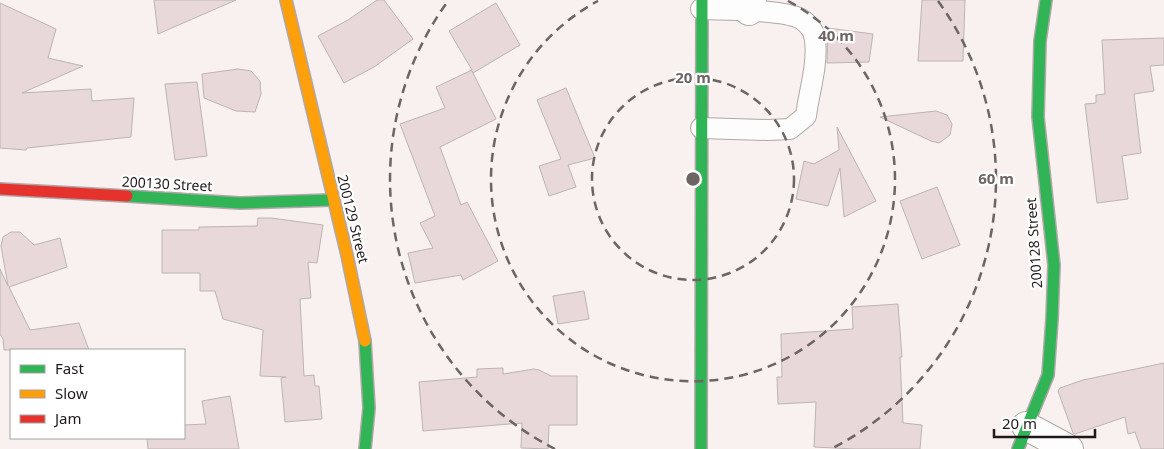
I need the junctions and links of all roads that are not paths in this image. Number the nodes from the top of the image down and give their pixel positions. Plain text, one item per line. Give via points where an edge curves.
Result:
1 (286, 0) edge
2 (1046, 0) edge
3 (702, 4) edge
4 (751, 5) edge
5 (701, 128) junction
6 (0, 189) edge
7 (332, 200) junction
8 (1022, 438) edge
9 (365, 449) edge
10 (701, 449) edge
11 (1069, 449) edge

1 - 7 street, 200129 Street
2 - 8 street, 200128 Street via 1040,42 1038,117 1054,265 1052,319 1048,375
3 - 4 lane
3 - 5 street
4 - 5 lane via 799,18 811,27 815,40 813,84 806,116 790,129
5 - 10 street
6 - 7 street, 200130 Street via 240,203
7 - 9 street, 200129 Street via 364,333 369,408
8 - 11 street

